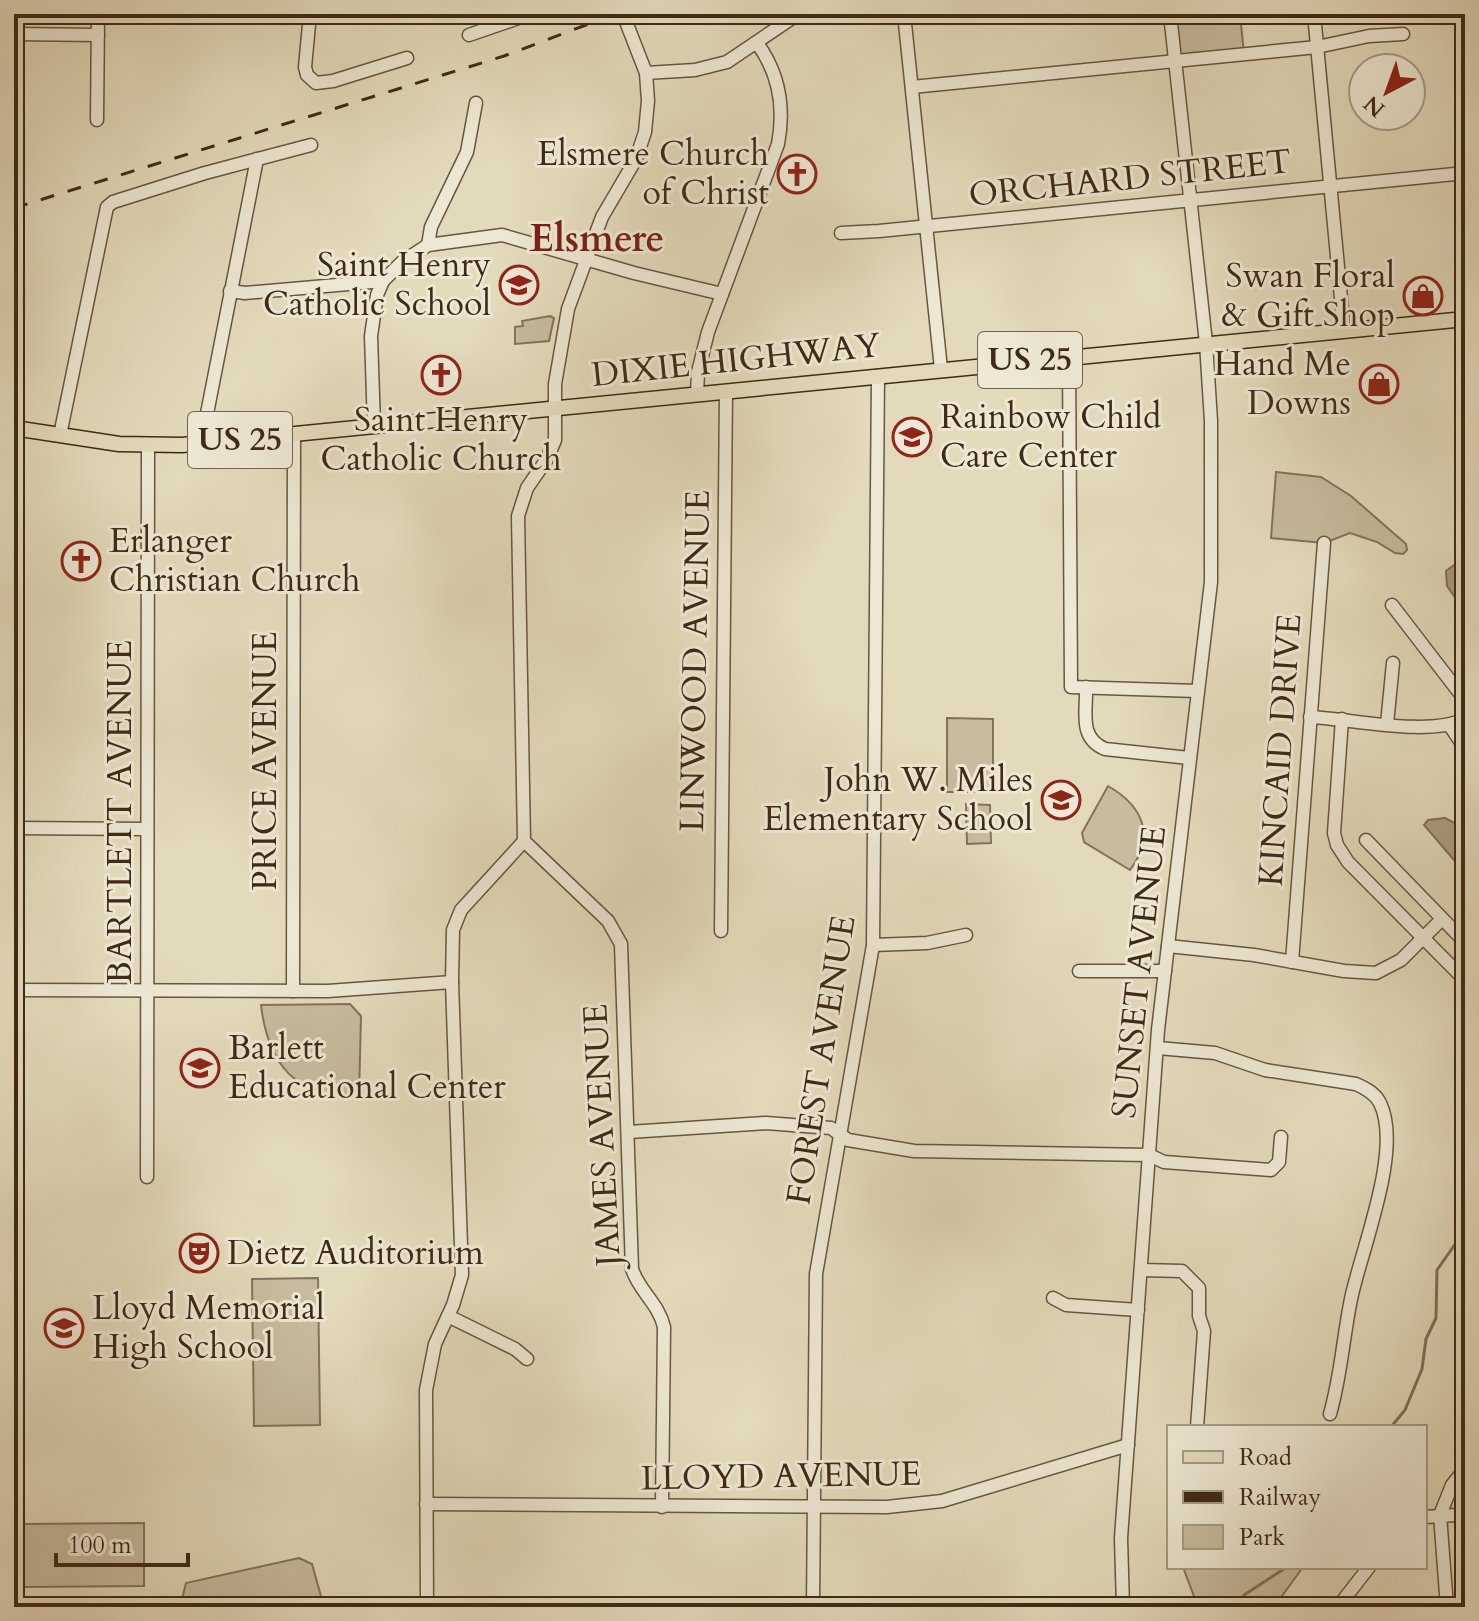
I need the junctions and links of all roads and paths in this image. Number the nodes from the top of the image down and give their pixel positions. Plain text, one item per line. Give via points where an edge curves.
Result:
1 (98, 14) edge
2 (310, 14) edge
3 (487, 14) edge
4 (530, 14) edge
5 (623, 14) edge
6 (798, 14) edge
7 (904, 14) edge
8 (1170, 14) edge
9 (1314, 14) edge
10 (488, 28) junction
11 (14, 34) edge
12 (1403, 34) dead end
13 (98, 35) junction
14 (469, 35) dead end
15 (757, 43) junction
16 (1317, 47) junction
17 (407, 58) dead end
18 (1175, 61) junction
19 (646, 73) junction
20 (912, 87) junction
21 (476, 103) dead end
22 (97, 120) dead end
23 (311, 145) dead end
24 (257, 159) junction
25 (1465, 173) edge
26 (1331, 186) junction
27 (1189, 201) junction
28 (926, 226) junction
29 (841, 233) dead end
30 (428, 245) junction
31 (589, 258) junction
32 (383, 281) junction
33 (230, 291) junction
34 (722, 294) junction
35 (1465, 319) edge
36 (1344, 330) junction
37 (1206, 343) junction
38 (1069, 356) junction
39 (941, 369) junction
40 (878, 376) junction
41 (726, 391) junction
42 (697, 394) junction
43 (555, 409) junction
44 (374, 426) junction
45 (14, 428) edge
46 (294, 434) junction
47 (60, 435) junction
48 (201, 444) junction
49 (148, 446) junction
50 (1324, 543) dead end
51 (1392, 605) dead end
52 (1393, 663) dead end
53 (1086, 687) junction
54 (1197, 691) junction
55 (1465, 700) edge
56 (1310, 717) junction
57 (1342, 719) junction
58 (1465, 719) edge
59 (1387, 724) junction
60 (1450, 726) junction
61 (1465, 748) edge
62 (1189, 758) junction
63 (14, 828) edge
64 (146, 829) junction
65 (1366, 840) dead end
66 (524, 841) junction
67 (1441, 920) junction
68 (721, 931) dead end
69 (966, 935) dead end
70 (1423, 939) junction
71 (1465, 942) edge
72 (873, 945) junction
73 (1168, 946) junction
74 (1292, 962) junction
75 (1079, 971) dead end
76 (1165, 971) junction
77 (1465, 980) edge
78 (452, 982) junction
79 (14, 990) edge
80 (147, 991) junction
81 (293, 991) junction
82 (1158, 1048) junction
83 (629, 1132) junction
84 (840, 1135) junction
85 (1281, 1137) dead end
86 (1149, 1155) junction
87 (147, 1177) dead end
88 (1141, 1270) junction
89 (1053, 1298) dead end
90 (1138, 1310) junction
91 (448, 1316) junction
92 (527, 1359) dead end
93 (1330, 1414) dead end
94 (1197, 1425) edge
95 (1128, 1445) junction
96 (1465, 1469) edge
97 (426, 1504) junction
98 (814, 1506) junction
99 (662, 1507) junction
100 (1440, 1515) junction
101 (1427, 1517) edge
102 (1465, 1517) edge
103 (1367, 1569) edge
104 (427, 1607) edge
105 (813, 1607) edge
106 (1123, 1607) edge
107 (1338, 1607) edge
108 (1447, 1607) edge

1 - 13 street
2 - 17 street via 305,67 311,80 323,83
3 - 10 street
4 - 10 street
5 - 19 street
6 - 15 street
7 - 20 street
8 - 18 street, SUNSET AVENUE
9 - 16 street
10 - 14 street
11 - 13 street
12 - 16 street
13 - 22 street
15 - 19 street via 709,68
15 - 34 street via 778,85 781,128
16 - 18 street
16 - 26 street
18 - 20 street
18 - 27 street, SUNSET AVENUE
19 - 31 street via 645,132 636,159 602,217
20 - 28 street
21 - 30 street via 467,152 431,227
23 - 24 street
24 - 33 street
24 - 47 street via 107,207
25 - 26 street, ORCHARD STREET
26 - 27 street, ORCHARD STREET
26 - 36 street
27 - 28 street, ORCHARD STREET
27 - 37 street, SUNSET AVENUE
28 - 29 street, ORCHARD STREET
28 - 39 street
30 - 31 street via 502,235
30 - 32 street
31 - 34 street
31 - 43 street via 561,339
32 - 33 street
32 - 44 street via 371,325
33 - 48 street
34 - 42 street via 698,372
35 - 36 main road, DIXIE HIGHWAY / US 25
36 - 37 main road, DIXIE HIGHWAY / US 25
37 - 38 main road, DIXIE HIGHWAY / US 25
37 - 54 street, SUNSET AVENUE via 1211,582
38 - 39 main road, DIXIE HIGHWAY / US 25
38 - 53 street via 1071,687
39 - 40 main road, DIXIE HIGHWAY / US 25
40 - 41 main road, DIXIE HIGHWAY / US 25
40 - 72 street, FOREST AVENUE
41 - 42 main road, DIXIE HIGHWAY / US 25
41 - 68 street, LINWOOD AVENUE
42 - 43 main road, DIXIE HIGHWAY / US 25
43 - 44 main road, DIXIE HIGHWAY / US 25
43 - 66 street via 553,447 527,488 518,516
44 - 46 main road, DIXIE HIGHWAY / US 25
45 - 47 main road, DIXIE HIGHWAY / US 25
46 - 48 main road, DIXIE HIGHWAY / US 25
46 - 81 street, PRICE AVENUE
47 - 49 main road, DIXIE HIGHWAY / US 25
48 - 49 main road, DIXIE HIGHWAY / US 25
49 - 64 street, BARTLETT AVENUE
50 - 56 street, KINCAID DRIVE
51 - 55 street
52 - 59 street
53 - 54 street
53 - 62 street via 1086,729 1093,743 1105,749
54 - 62 street, SUNSET AVENUE
56 - 57 street
56 - 74 street, KINCAID DRIVE
57 - 59 street
57 - 70 street via 1337,845
58 - 60 street
59 - 60 street
60 - 61 street
62 - 73 street, SUNSET AVENUE
63 - 64 street
64 - 80 street, BARTLETT AVENUE
65 - 67 street
66 - 78 street via 455,921
66 - 83 street, JAMES AVENUE via 619,935
67 - 70 street
67 - 71 street
69 - 72 street
70 - 74 street via 1393,967 1376,973
70 - 77 street
72 - 84 street, FOREST AVENUE
73 - 74 street
73 - 76 street, SUNSET AVENUE
75 - 76 street
76 - 82 street, SUNSET AVENUE
78 - 81 street
78 - 91 street via 463,1252 462,1275
79 - 80 street
80 - 81 street
80 - 87 street, BARTLETT AVENUE
82 - 86 street, SUNSET AVENUE
82 - 93 street via 1215,1053 1265,1070 1356,1084 1379,1101 1386,1123 1380,1193 1351,1299
83 - 84 street via 766,1123 831,1128
83 - 99 street, JAMES AVENUE via 632,1269 664,1327
84 - 86 street via 930,1152
84 - 98 street, FOREST AVENUE via 815,1285
85 - 86 street via 1279,1162 1271,1170 1164,1162
86 - 88 street, SUNSET AVENUE
88 - 90 street, SUNSET AVENUE
88 - 94 street via 1182,1271 1199,1288 1204,1331
89 - 90 street via 1066,1305
90 - 95 street, SUNSET AVENUE
91 - 92 street
91 - 97 street via 435,1344 426,1390
95 - 98 street, LLOYD AVENUE via 942,1501
95 - 106 street, SUNSET AVENUE via 1121,1538
96 - 100 street
97 - 99 street, LLOYD AVENUE
97 - 104 street
98 - 99 street, LLOYD AVENUE
98 - 105 street, FOREST AVENUE
100 - 101 street
100 - 102 street
100 - 108 street
103 - 107 street

